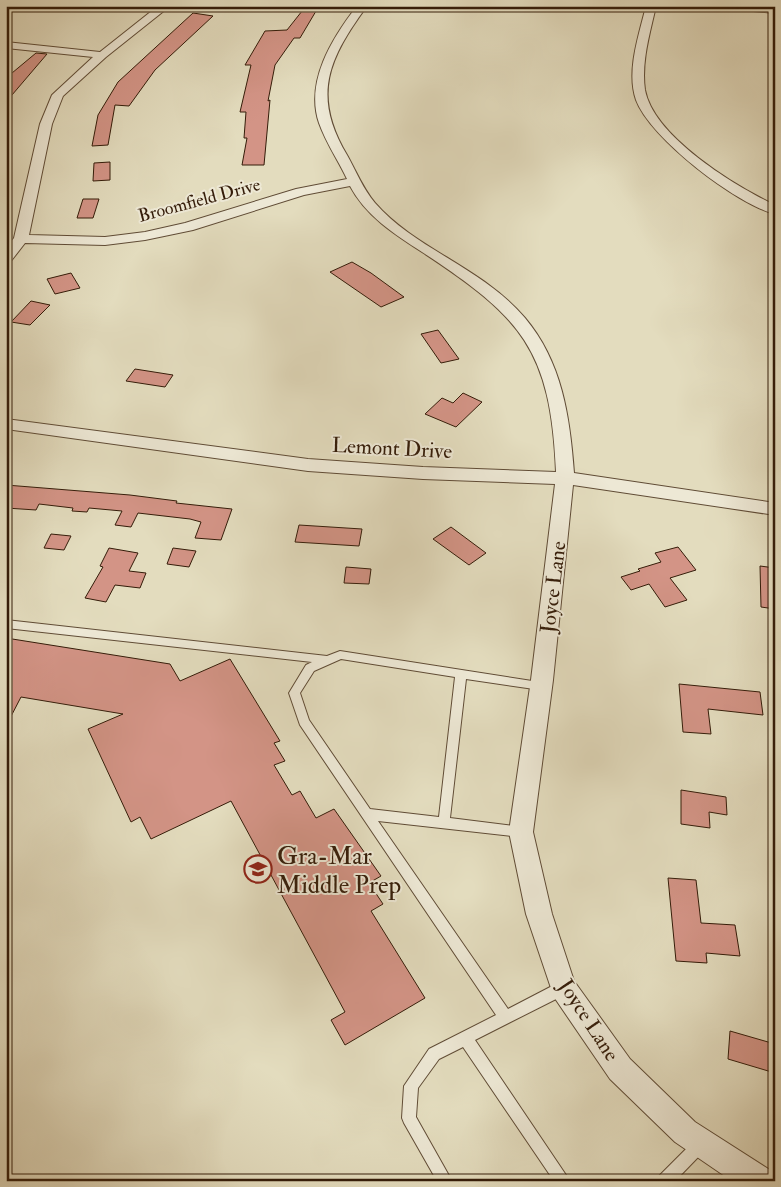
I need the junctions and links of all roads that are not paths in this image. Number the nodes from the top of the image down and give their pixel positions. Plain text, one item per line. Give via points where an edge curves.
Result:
1 (165, 6) edge
2 (362, 6) edge
3 (651, 6) edge
4 (732, 6) edge
5 (775, 10) edge
6 (6, 45) edge
7 (102, 54) junction
8 (355, 180) junction
9 (775, 210) edge
10 (21, 239) junction
11 (6, 258) edge
12 (6, 424) edge
13 (565, 478) junction
14 (775, 509) edge
15 (6, 624) edge
16 (328, 660) junction
17 (461, 674) junction
18 (541, 686) junction
19 (367, 814) junction
20 (444, 822) junction
21 (521, 832) junction
22 (563, 988) junction
23 (506, 1017) junction
24 (464, 1038) junction
25 (702, 1143) junction
26 (445, 1181) edge
27 (563, 1181) edge
28 (664, 1181) edge
29 (759, 1181) edge

1 - 7 street
2 - 8 street, Joyce Lane via 325,70 321,91 323,117
3 - 9 street via 640,59 642,100 678,147 717,178
4 - 5 street
6 - 7 street
7 - 10 street via 58,96 51,109 37,158
8 - 10 street, Broomfield Drive via 145,236 105,241
8 - 13 street, Joyce Lane via 364,200 374,211 406,237 471,276 506,307 535,342 549,373 558,407
10 - 11 street
12 - 13 street, Lemont Drive via 308,465
13 - 14 street, Lemont Drive
13 - 18 street, Joyce Lane
15 - 16 lane
16 - 17 lane via 340,655
16 - 19 lane via 310,668 294,692 304,722
17 - 18 lane
17 - 20 lane
18 - 21 street, Joyce Lane
19 - 20 lane
19 - 23 lane
20 - 21 lane
21 - 22 street, Joyce Lane via 539,914
22 - 23 lane
22 - 25 street, Joyce Lane via 620,1068 685,1132
23 - 24 lane
24 - 26 lane via 434,1054 411,1086 409,1118
24 - 27 lane
25 - 28 lane
25 - 29 street, Joyce Lane

